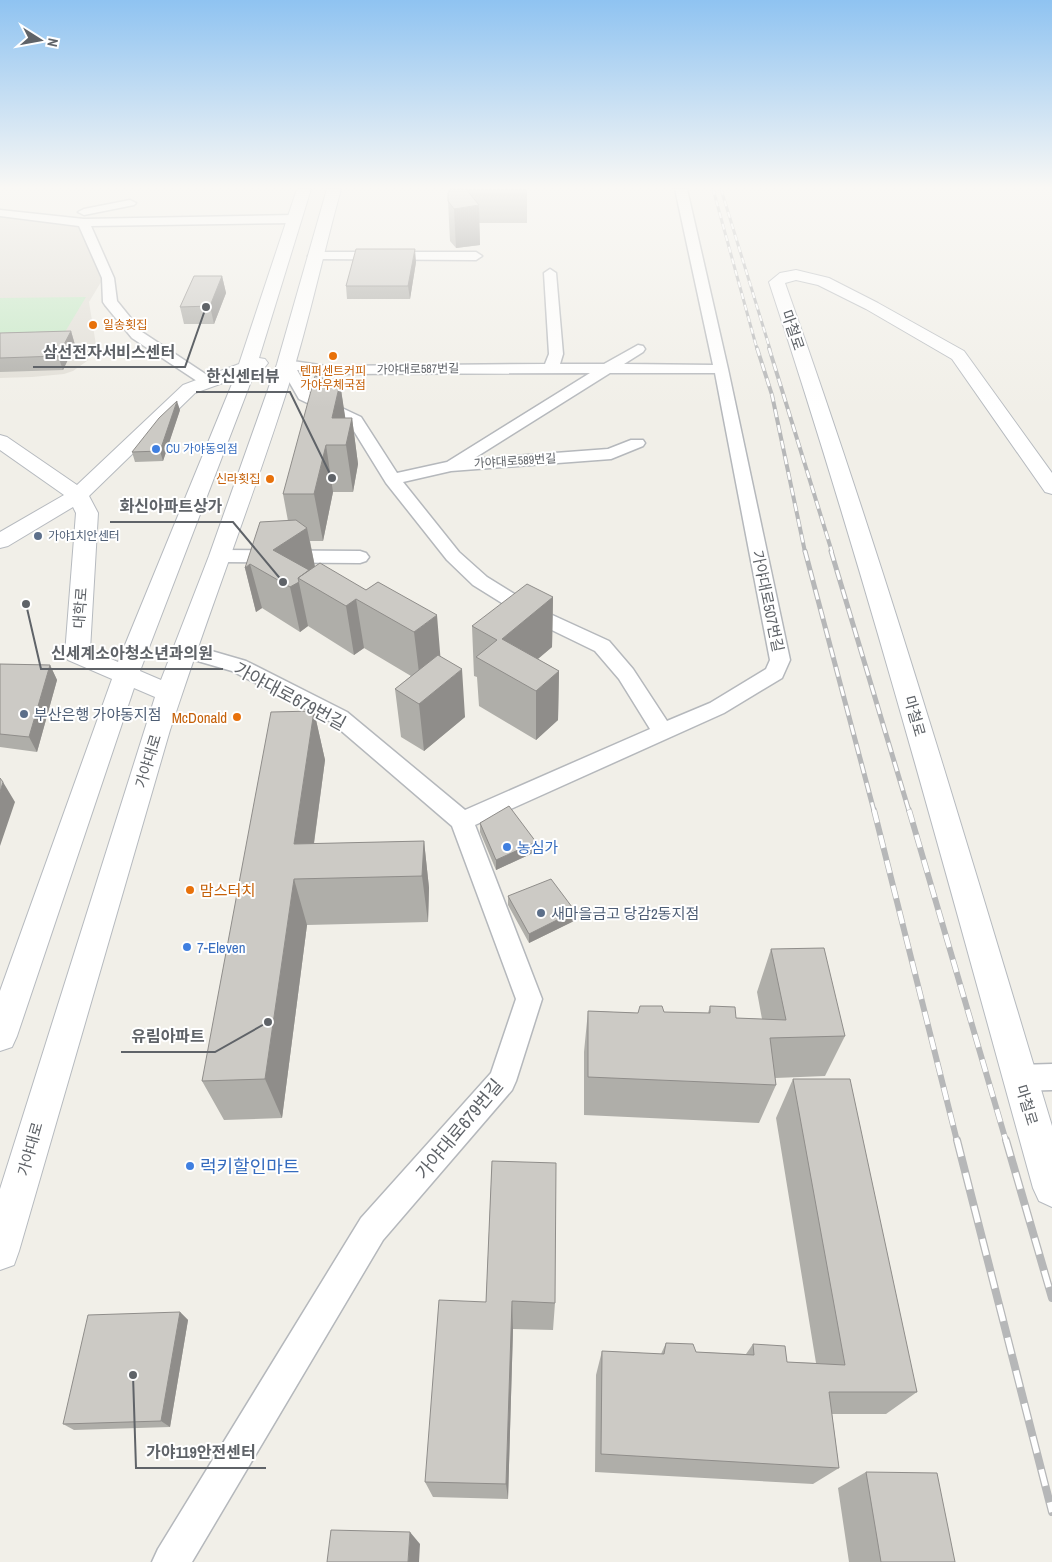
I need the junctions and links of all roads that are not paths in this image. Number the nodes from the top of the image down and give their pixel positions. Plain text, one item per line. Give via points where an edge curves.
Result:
1 (101, 262) edge
2 (280, 262) edge
3 (312, 262) edge
4 (697, 262) edge
5 (550, 273) dead end
6 (638, 349) dead end
7 (287, 360) junction
8 (248, 365) junction
9 (551, 369) junction
10 (604, 369) junction
11 (721, 370) junction
12 (208, 382) junction
13 (637, 443) dead end
14 (1, 444) edge
15 (451, 466) junction
16 (392, 479) junction
17 (1052, 488) edge
18 (78, 495) junction
19 (0, 541) edge
20 (220, 556) junction
21 (360, 557) dead end
22 (184, 650) junction
23 (126, 674) junction
24 (169, 693) junction
25 (664, 733) junction
26 (462, 821) junction
27 (0, 1036) edge
28 (1052, 1077) edge
29 (1019, 1078) junction
30 (1052, 1188) edge
31 (0, 1251) edge
32 (171, 1562) edge

1 - 12 street via 108,278 110,302 137,335
2 - 8 main road
3 - 7 main road, 가야대로
4 - 11 street, 가야대로507번길
5 - 9 street via 556,354
6 - 10 street
7 - 8 main road
7 - 9 street, 가야대로587번길 via 326,370
7 - 16 street via 304,396 355,420
7 - 20 main road, 가야대로
8 - 12 main road
8 - 23 main road
9 - 10 street, 가야대로587번길
10 - 11 street, 가야대로587번길
10 - 15 street
11 - 25 street, 가야대로507번길 via 780,660 775,673 717,708
12 - 18 main road via 189,390
13 - 15 street, 가야대로589번길 via 610,454
14 - 18 main road
15 - 16 street, 가야대로589번길
16 - 25 street via 453,556 480,581 530,612 602,646 626,674
17 - 29 main road, 마철로 via 958,355 823,281 786,276 777,282 894,642
18 - 19 main road
18 - 23 main road, 대학로 via 87,513 77,654
20 - 21 street
20 - 22 main road, 가야대로
22 - 24 main road, 가야대로
22 - 26 street, 가야대로679번길 via 239,666 339,717
23 - 24 main road, 대학로
23 - 27 main road
24 - 31 main road, 가야대로
25 - 26 street, 가야대로507번길
26 - 32 street, 가야대로679번길 via 529,999 502,1081 372,1229
28 - 29 street
29 - 30 main road, 마철로

